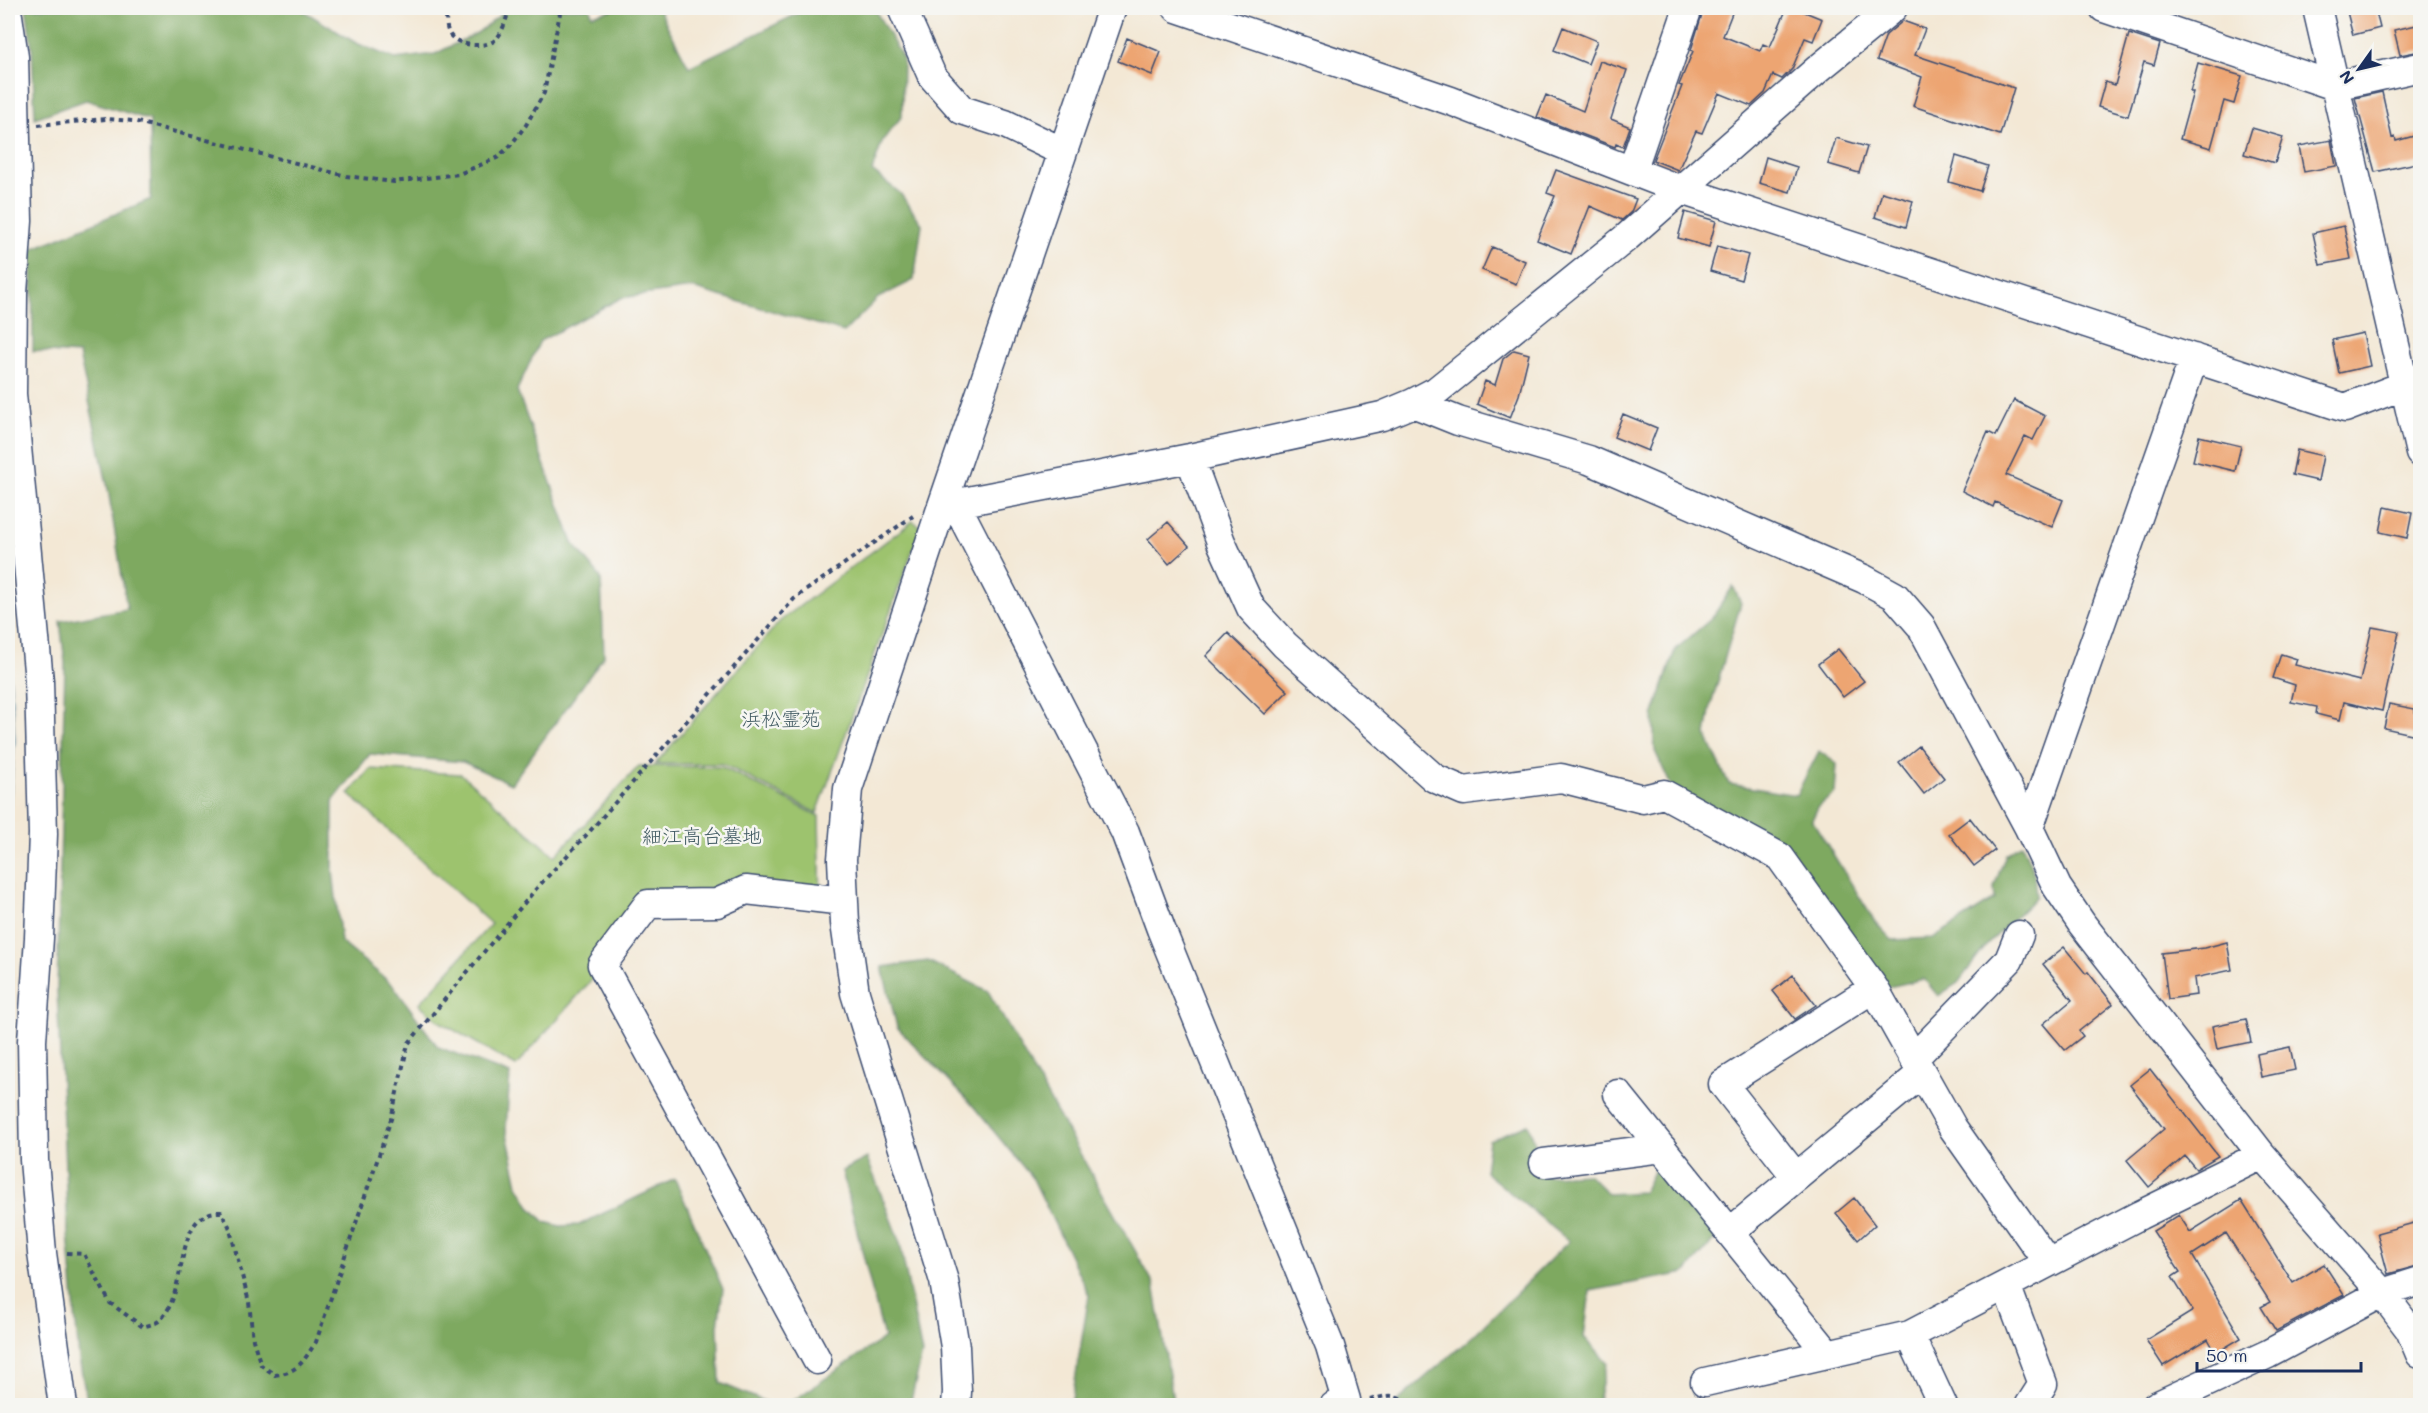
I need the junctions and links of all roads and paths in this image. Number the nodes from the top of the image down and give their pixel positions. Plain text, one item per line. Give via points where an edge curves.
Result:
1 (447, 8) edge
2 (510, 8) edge
3 (561, 8) edge
4 (902, 8) edge
5 (1112, 8) edge
6 (1177, 8) edge
7 (1688, 8) edge
8 (1893, 8) edge
9 (2104, 8) edge
10 (2317, 8) edge
11 (8, 16) edge
12 (2421, 67) edge
13 (2335, 86) junction
14 (11, 128) edge
15 (1063, 152) junction
16 (1632, 171) junction
17 (1681, 190) junction
18 (2194, 358) junction
19 (2413, 383) edge
20 (1413, 404) junction
21 (2421, 453) edge
22 (1190, 458) junction
23 (942, 506) junction
24 (2029, 828) junction
25 (844, 901) junction
26 (2019, 935) dead end
27 (1874, 988) junction
28 (1918, 1065) junction
29 (1618, 1094) dead end
30 (1662, 1148) junction
31 (2262, 1155) junction
32 (1544, 1163) dead end
33 (1796, 1177) junction
34 (1730, 1232) junction
35 (42, 1253) junction
36 (2048, 1263) junction
37 (2421, 1281) edge
38 (2006, 1285) junction
39 (2382, 1293) junction
40 (1910, 1335) junction
41 (1828, 1354) junction
42 (2421, 1354) edge
43 (817, 1360) dead end
44 (1706, 1382) dead end
45 (1367, 1401) dead end
46 (63, 1406) edge
47 (956, 1406) edge
48 (1334, 1406) edge
49 (1409, 1406) edge
50 (1943, 1406) edge
51 (2029, 1406) edge
52 (2156, 1406) edge

1 - 2 path via 450,36 478,46 494,41
3 - 14 path via 544,93 526,125 497,158 459,174 394,182 346,176 133,121 106,119
4 - 15 street via 932,76 962,110 1005,124
5 - 15 street
6 - 16 street via 1451,101
7 - 16 street
8 - 17 street
9 - 13 street
10 - 13 street
11 - 14 street via 14,57
12 - 13 street
13 - 19 street
14 - 35 street via 18,221 12,394 39,681 42,798 32,1041 34,1160
15 - 23 street
16 - 17 street
17 - 18 street
17 - 20 street via 1436,391
18 - 19 street via 2345,408
18 - 24 street
19 - 21 street
20 - 22 street via 1382,416
20 - 24 street via 1589,460 1895,596 1921,626
22 - 23 street
22 - 27 street via 1251,608 1285,645 1434,778 1464,791 1561,778 1643,799 1664,794 1780,857
23 - 25 street via 848,789 842,859
23 - 35 path via 918,512 795,598 535,890 408,1044 391,1119 316,1342 290,1373 275,1375 261,1365 253,1340 249,1302 229,1226 221,1212 200,1216 188,1232 174,1299 159,1321 143,1327 110,1303 84,1254
23 - 48 street via 960,512 1125,832 1330,1346 1346,1400
24 - 31 street via 2057,887 2082,924
25 - 43 street via 746,890 717,903 648,904 602,965
25 - 47 street via 855,993 944,1281 955,1347
26 - 28 street via 2008,960
27 - 28 street
27 - 33 street via 1723,1084
28 - 33 street
28 - 36 street via 1953,1128
29 - 30 street
30 - 32 street
30 - 34 street
31 - 36 street
31 - 39 street
33 - 34 street
34 - 41 street
35 - 46 street
36 - 38 street
37 - 39 street
38 - 40 street
38 - 51 street via 2043,1384
39 - 42 street via 2410,1330
39 - 52 street via 2268,1354
40 - 41 street
40 - 50 street
41 - 44 street
45 - 49 path via 1391,1395

